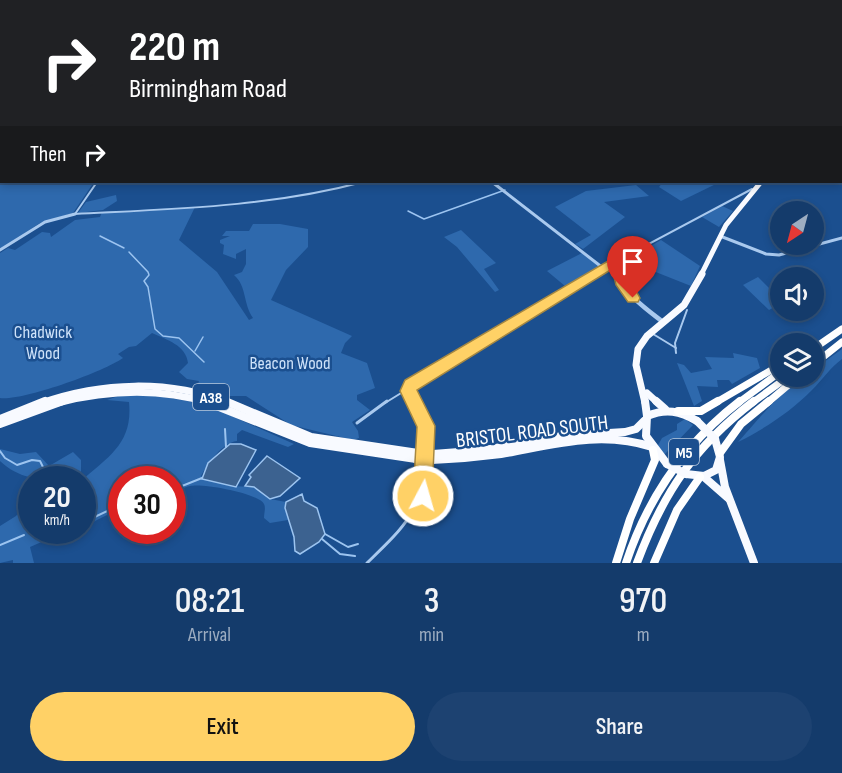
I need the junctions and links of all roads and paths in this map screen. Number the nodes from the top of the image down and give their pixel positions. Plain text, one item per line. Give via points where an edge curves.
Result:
1 (96, 183) edge
2 (359, 183) edge
3 (493, 183) edge
4 (760, 183) edge
5 (755, 189) junction
6 (75, 214) junction
7 (720, 236) junction
8 (842, 238) edge
9 (0, 250) edge
10 (613, 263) junction
11 (603, 268) junction
12 (687, 310) dead end
13 (664, 322) junction
14 (842, 329) edge
15 (652, 333) junction
16 (824, 341) edge
17 (842, 341) edge
18 (676, 348) junction
19 (676, 353) dead end
20 (824, 353) edge
21 (824, 356) edge
22 (770, 371) edge
23 (770, 379) edge
24 (773, 387) edge
25 (786, 387) edge
26 (408, 388) junction
27 (645, 391) junction
28 (665, 409) junction
29 (678, 411) junction
30 (0, 418) edge
31 (645, 418) junction
32 (357, 423) dead end
33 (0, 424) edge
34 (652, 449) junction
35 (417, 456) junction
36 (720, 456) junction
37 (432, 457) junction
38 (702, 477) junction
39 (729, 499) junction
40 (367, 563) edge
41 (616, 563) edge
42 (626, 563) edge
43 (637, 563) edge
44 (654, 563) edge
45 (754, 563) edge

1 - 6 street
2 - 6 street via 308,195
3 - 11 street
4 - 5 highway
5 - 7 highway
5 - 10 street
6 - 9 street via 45,222
7 - 8 street via 778,255
7 - 13 highway via 682,308
10 - 11 street
10 - 13 street via 633,298
11 - 26 street
12 - 18 street
13 - 15 highway
14 - 16 highway
15 - 18 street
15 - 27 highway via 637,351 637,370
17 - 20 highway
17 - 21 highway
18 - 19 street
22 - 29 highway via 701,411
23 - 42 highway, M5 via 720,414 687,447 651,502
24 - 43 highway, M5 via 726,420 694,454 657,514
25 - 36 highway via 741,424
26 - 32 street
26 - 40 street via 426,426 424,486 417,509
27 - 28 highway
27 - 31 highway
28 - 29 highway
28 - 31 highway
29 - 36 highway, bridge via 715,439
30 - 35 highway, BRISTOL ROAD SOUTH / A38 via 98,387 171,389 219,399 315,438
31 - 34 highway via 646,438
31 - 37 highway, BRISTOL ROAD SOUTH / A38 via 636,429 625,432 561,436
33 - 35 highway, BRISTOL ROAD SOUTH / A38 via 41,406 79,396 148,392 207,401 314,444
34 - 37 highway, BRISTOL ROAD SOUTH / A38 via 632,440 577,440 486,456
34 - 38 highway, bridge via 667,464
34 - 41 highway via 655,460
35 - 37 highway, BRISTOL ROAD SOUTH / A38, bridge
36 - 38 highway via 711,474
36 - 39 highway
38 - 39 highway
38 - 44 highway via 677,510
39 - 45 highway

